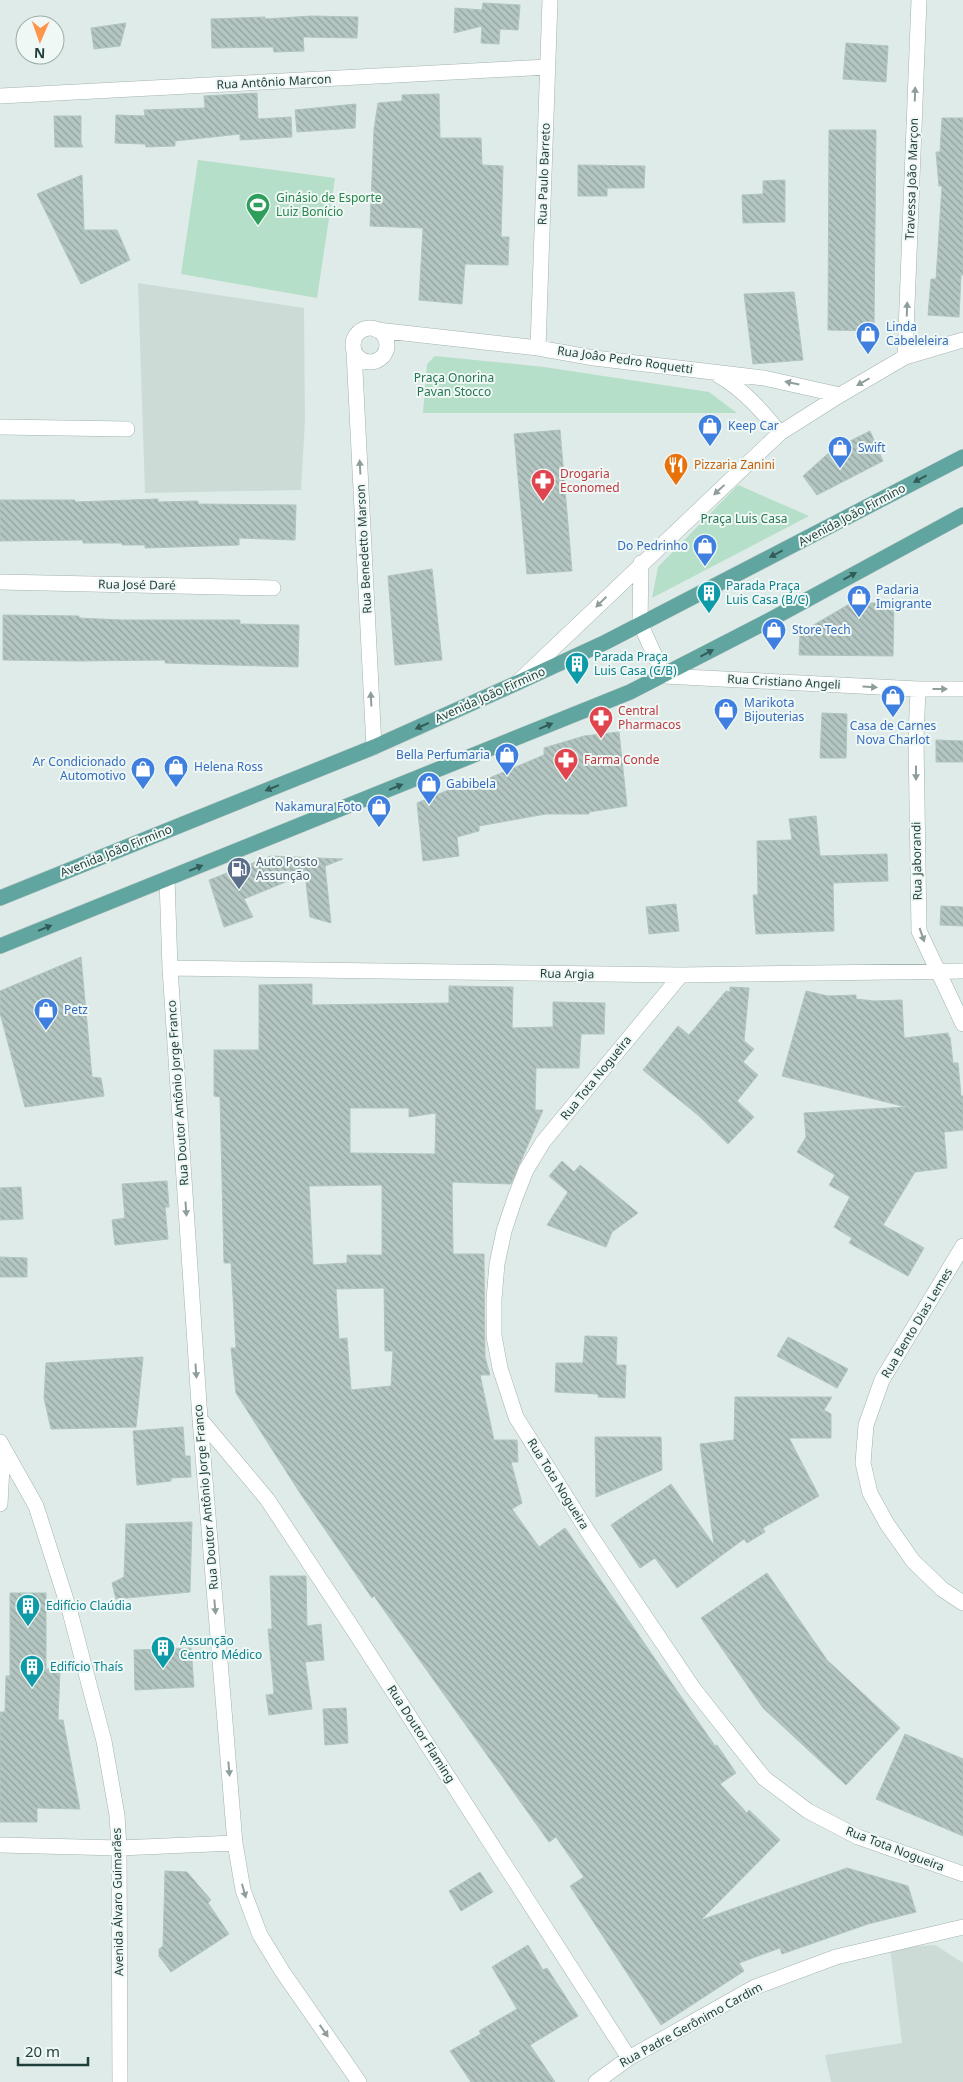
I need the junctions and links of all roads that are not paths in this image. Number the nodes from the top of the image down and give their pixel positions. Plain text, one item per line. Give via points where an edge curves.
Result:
1 (550, 0) edge
2 (919, 0) edge
3 (548, 67) junction
4 (0, 96) edge
5 (376, 330) junction
6 (963, 340) edge
7 (538, 348) junction
8 (354, 351) junction
9 (905, 357) junction
10 (711, 372) junction
11 (840, 394) junction
12 (0, 427) edge
13 (127, 429) dead end
14 (780, 433) junction
15 (963, 456) edge
16 (963, 514) edge
17 (641, 563) junction
18 (0, 582) edge
19 (273, 588) dead end
20 (640, 623) junction
21 (664, 676) junction
22 (517, 683) junction
23 (918, 689) junction
24 (963, 689) edge
25 (374, 748) junction
26 (167, 879) junction
27 (0, 898) edge
28 (0, 946) edge
29 (170, 968) junction
30 (937, 971) junction
31 (963, 971) edge
32 (681, 975) junction
33 (963, 1024) edge
34 (963, 1246) edge
35 (200, 1419) junction
36 (2, 1445) edge
37 (0, 1504) edge
38 (963, 1603) edge
39 (235, 1843) junction
40 (0, 1845) edge
41 (119, 1848) junction
42 (963, 1874) edge
43 (963, 1927) edge
44 (629, 2058) junction
45 (120, 2082) edge
46 (359, 2082) edge
47 (596, 2082) edge

1 - 3 street, Rua Paulo Barreto
9 -> 2 street, Travessa João Marçon
3 - 4 street, Rua Antônio Marcon
3 - 7 street, Rua Paulo Barreto
5 - 7 street
5 - 8 street via 366,328 360,331 354,340
5 - 8 street via 386,342 382,357 366,362
6 - 9 street
7 - 10 street, Rua Joâo Pedro Roquetti
25 -> 8 street, Rua Benedetto Marson
9 -> 11 street
11 -> 10 street, Rua Joâo Pedro Roquetti via 764,378
10 - 14 street, Rua Joâo Pedro Roquetti via 755,402
11 - 14 street
12 - 13 street
14 -> 17 street
15 -> 20 main road, Avenida João Firmino
21 -> 16 main road
17 - 20 street
17 -> 22 street
18 - 19 street, Rua José Daré
20 - 21 street
20 - 22 main road, Avenida João Firmino
21 -> 23 street, Rua Cristiano Angeli
26 -> 21 main road
22 -> 25 main road, Avenida João Firmino
23 -> 24 street, Rua Cristiano Angeli
23 -> 30 street, Rua Jaborandi via 919,930
25 -> 27 main road, Avenida João Firmino
28 -> 26 main road
26 - 29 street, Rua Doutor Antônio Jorge Franco
29 - 32 street, Rua Argia
29 -> 35 street, Rua Doutor Antônio Jorge Franco
30 - 31 street, Rua Argia
30 - 32 street, Rua Argia
30 - 33 street, Rua Jaborandi
32 - 42 street, Rua Tota Nogueira via 543,1142 526,1170 504,1231 497,1264 494,1336 500,1368 516,1417 590,1535 693,1688 764,1778 808,1811 858,1837
34 - 38 street, Rua Bento Dias Lemes via 882,1380 866,1425 863,1463 870,1493 913,1561 942,1589
35 -> 39 street, Rua Doutor Antônio Jorge Franco
35 - 44 street, Rua Doutor Flaming via 272,1508
36 - 37 street
36 - 41 street, Avenida Álvaro Guimarães via 36,1506 70,1612 104,1741 117,1815
39 - 41 street
39 -> 46 street, Rua Doutor Antônio Jorge Franco via 243,1890 260,1935
40 - 41 street
41 - 45 street, Avenida Álvaro Guimarães
43 - 44 street, Rua Padre Gerônimo Cardim via 836,1957 755,1987
44 - 47 street, Rua Padre Gerônimo Cardim

